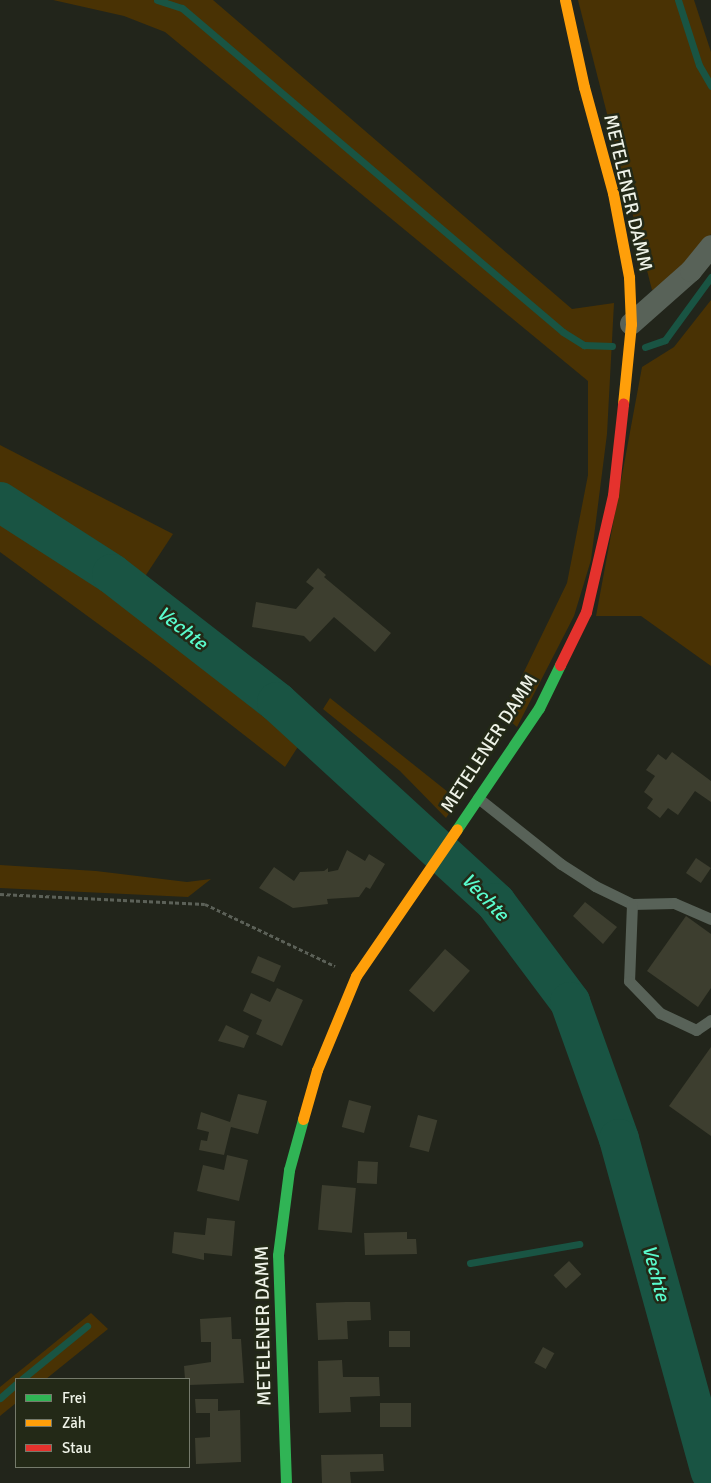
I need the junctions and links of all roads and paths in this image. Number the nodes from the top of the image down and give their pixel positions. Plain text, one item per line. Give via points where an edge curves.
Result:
1 (565, 0) edge
2 (711, 246) edge
3 (631, 324) junction
4 (478, 798) junction
5 (0, 894) edge
6 (632, 904) junction
7 (711, 919) edge
8 (356, 976) junction
9 (711, 1020) edge
10 (286, 1483) edge

1 - 3 street, METELENER DAMM via 584,87 613,192 629,277
2 - 3 street via 691,271
3 - 4 street, METELENER DAMM via 613,495 586,612 539,708
4 - 6 lane via 561,864
4 - 8 street, METELENER DAMM
5 - 8 path via 205,904
6 - 7 lane via 674,903
6 - 9 lane via 629,981 660,1013 696,1030
8 - 10 street, METELENER DAMM via 317,1070 289,1170 278,1254

